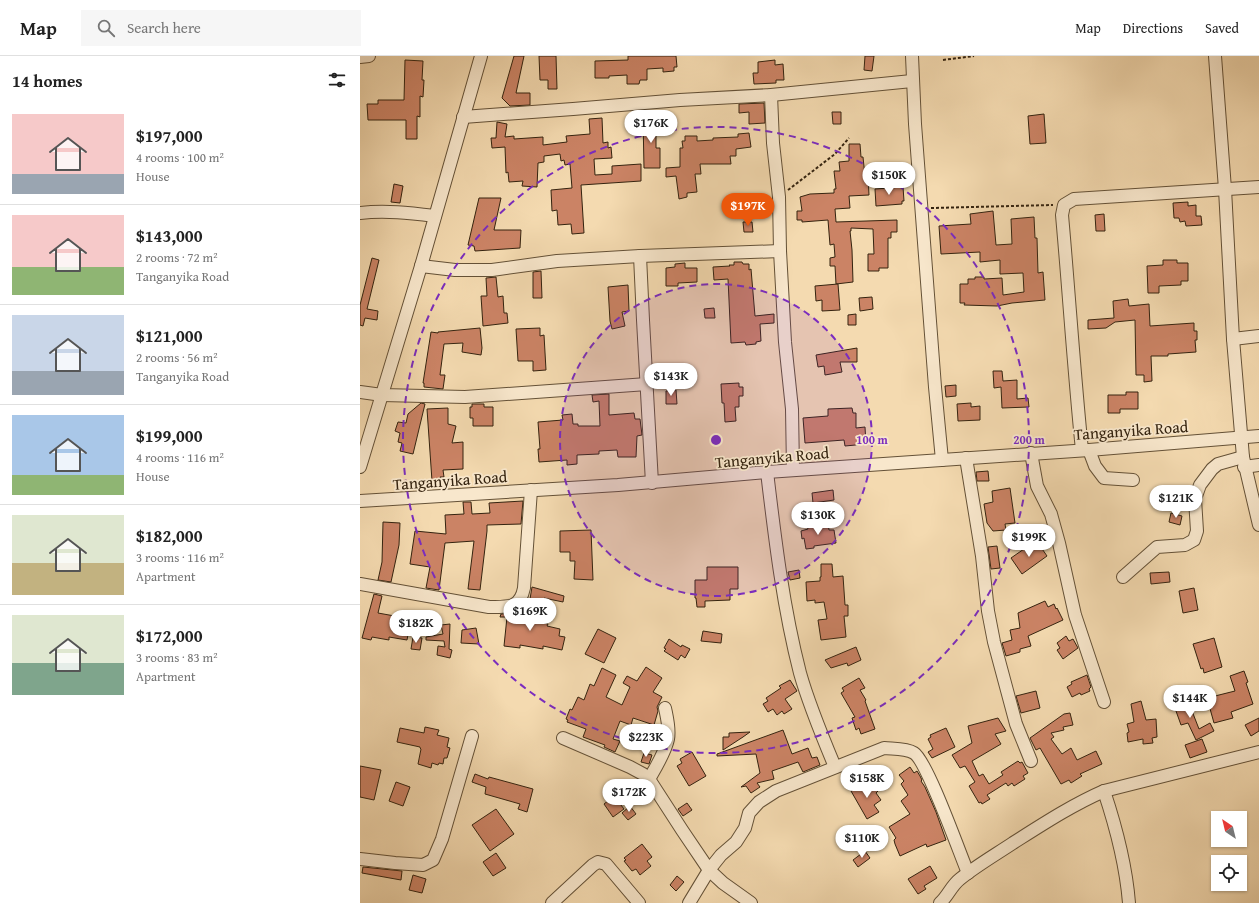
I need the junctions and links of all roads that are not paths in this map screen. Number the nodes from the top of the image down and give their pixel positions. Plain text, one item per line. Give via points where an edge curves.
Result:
1 (369, 56) edge
2 (481, 56) edge
3 (912, 56) edge
4 (1215, 56) edge
5 (360, 57) edge
6 (912, 81) junction
7 (771, 95) junction
8 (463, 117) junction
9 (1259, 187) edge
10 (1225, 189) junction
11 (360, 213) edge
12 (435, 216) junction
13 (780, 251) junction
14 (640, 256) junction
15 (421, 266) junction
16 (1259, 336) edge
17 (1233, 339) junction
18 (647, 384) junction
19 (360, 392) edge
20 (382, 395) junction
21 (1259, 436) edge
22 (1242, 438) junction
23 (1086, 450) junction
24 (1031, 453) junction
25 (966, 458) junction
26 (942, 460) junction
27 (1244, 462) junction
28 (1259, 465) edge
29 (360, 467) edge
30 (793, 470) junction
31 (767, 472) junction
32 (1133, 480) dead end
33 (652, 483) junction
34 (531, 490) junction
35 (360, 501) edge
36 (1259, 524) edge
37 (1123, 577) dead end
38 (360, 584) edge
39 (1104, 702) dead end
40 (664, 708) dead end
41 (472, 736) dead end
42 (563, 738) dead end
43 (1259, 752) edge
44 (1031, 761) dead end
45 (834, 767) junction
46 (650, 779) junction
47 (1104, 791) junction
48 (360, 859) edge
49 (709, 870) junction
50 (968, 873) junction
51 (552, 903) edge
52 (639, 903) edge
53 (689, 903) edge
54 (751, 903) edge
55 (940, 903) edge
56 (1129, 903) edge

1 - 5 street
2 - 8 street
3 - 6 street
4 - 10 street
6 - 7 street
6 - 26 street
7 - 8 street
7 - 13 street via 773,149 779,197
8 - 12 street
9 - 10 street
10 - 17 street
10 - 23 street via 1074,199 1064,205 1062,214 1075,384
11 - 12 street via 376,211
12 - 15 street
13 - 14 street
13 - 30 street via 792,409
14 - 15 street via 557,261 492,270 455,270
14 - 18 street
15 - 20 street
16 - 17 street
17 - 22 street
18 - 20 street via 465,397
18 - 33 street
19 - 20 street
20 - 29 street
21 - 22 street, Tanganyika Road
22 - 23 street, Tanganyika Road
22 - 27 street
23 - 24 street, Tanganyika Road
23 - 32 street via 1104,478
24 - 25 street, Tanganyika Road
24 - 39 street via 1037,486 1051,514 1075,615
25 - 26 street, Tanganyika Road
25 - 44 street via 994,642 1016,724
26 - 30 street, Tanganyika Road
27 - 28 street
27 - 36 street
27 - 37 street via 1218,464 1200,485 1195,499 1194,540 1186,545 1157,547
30 - 31 street, Tanganyika Road
31 - 33 street, Tanganyika Road
31 - 45 street via 787,614 801,673
33 - 34 street, Tanganyika Road
34 - 35 street, Tanganyika Road
34 - 38 street via 524,588 523,596 518,603 505,607 489,607
40 - 46 street via 668,738
41 - 48 street via 442,839 433,860 423,865
42 - 46 street
43 - 47 street
45 - 49 street via 776,791 759,802 749,813 745,828 736,842
45 - 50 street via 884,748 914,753 930,778
46 - 49 street
47 - 50 street via 1044,824
47 - 56 street via 1121,849
49 - 53 street
49 - 54 street
50 - 55 street via 952,887
51 - 52 street via 598,862 606,864

